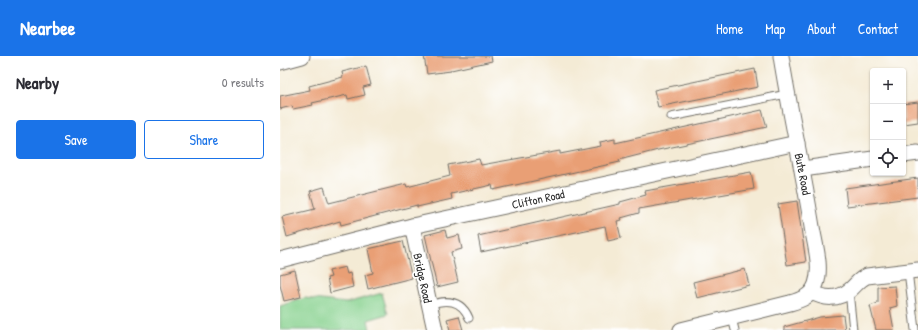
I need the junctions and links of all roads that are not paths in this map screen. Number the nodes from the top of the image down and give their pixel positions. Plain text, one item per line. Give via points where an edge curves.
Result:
1 (302, 56) edge
2 (781, 56) edge
3 (280, 62) edge
4 (787, 94) junction
5 (671, 117) dead end
6 (797, 143) junction
7 (918, 153) edge
8 (906, 155) edge
9 (870, 160) edge
10 (803, 169) junction
11 (412, 226) junction
12 (280, 260) edge
13 (913, 271) edge
14 (849, 291) junction
15 (812, 292) junction
16 (429, 305) junction
17 (469, 318) dead end
18 (734, 324) edge
19 (435, 330) edge
20 (681, 330) edge
21 (853, 330) edge
22 (915, 330) edge

1 - 3 street
2 - 4 street, Bute Road
4 - 5 lane
4 - 6 street, Bute Road
6 - 10 street, Bute Road
6 - 11 street, Clifton Road
7 - 8 street
9 - 10 street
10 - 15 street, Bute Road via 817,266 817,281
11 - 12 street, Clifton Road
11 - 16 street, Bridge Road
13 - 14 street via 861,278
13 - 22 lane
14 - 15 street via 824,298
14 - 21 lane
15 - 18 street via 802,300
16 - 17 lane via 446,301 456,302
16 - 19 street, Bridge Road
18 - 20 street

